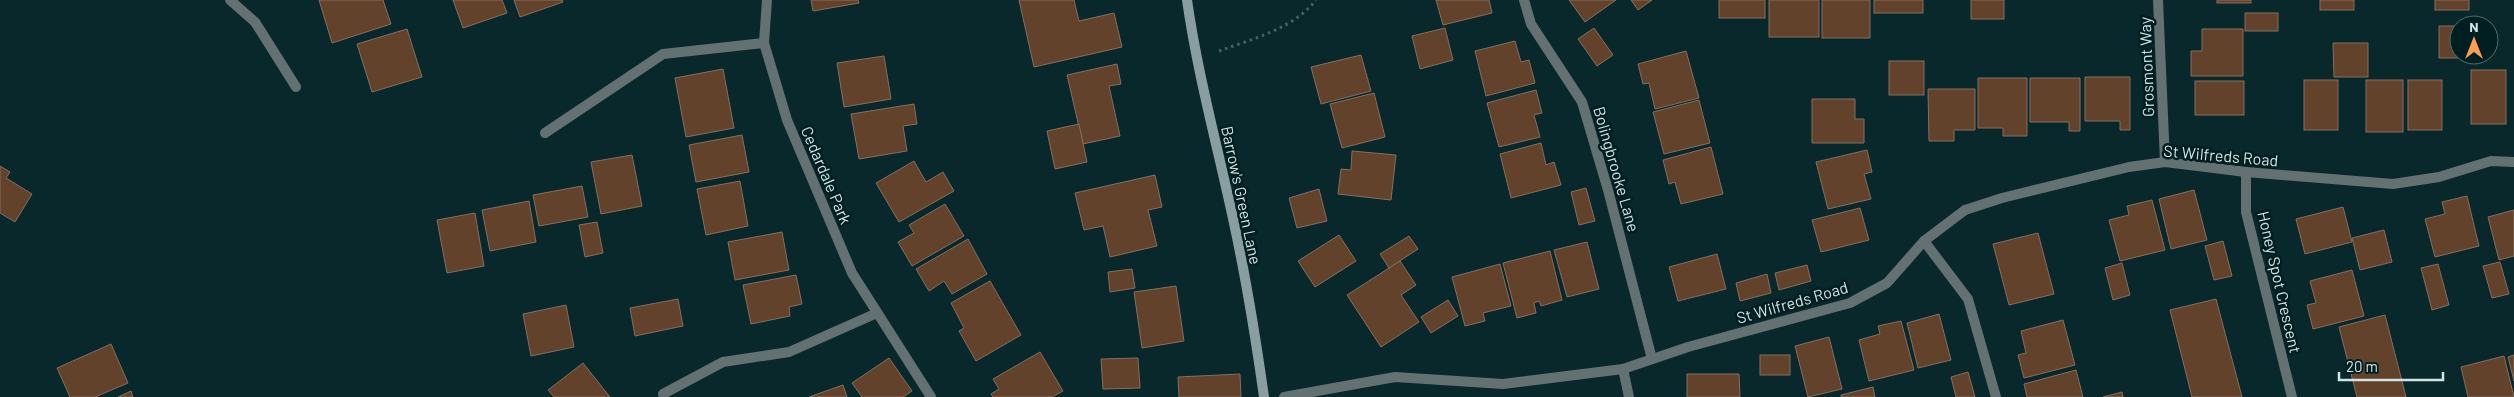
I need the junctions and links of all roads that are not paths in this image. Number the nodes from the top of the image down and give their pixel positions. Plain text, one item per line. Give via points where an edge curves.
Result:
1 (230, 0) edge
2 (767, 0) edge
3 (1187, 0) edge
4 (1524, 0) edge
5 (2158, 0) edge
6 (764, 43) junction
7 (296, 86) dead end
8 (545, 133) dead end
9 (2165, 162) junction
10 (2514, 162) edge
11 (2246, 172) junction
12 (1924, 242) junction
13 (877, 313) junction
14 (1652, 359) junction
15 (1622, 369) junction
16 (663, 394) dead end
17 (931, 397) edge
18 (1264, 397) edge
19 (1284, 397) edge
20 (1629, 397) edge
21 (1996, 397) edge
22 (2292, 397) edge

1 - 7 street via 254,22
2 - 6 street, Cedardale Park
3 - 18 street, Barrow's Green Lane via 1235,229
4 - 14 street, Bolingbrooke Lane via 1531,24 1582,102
5 - 9 street, Grosmont Way
6 - 8 street via 663,54
6 - 13 street, Cedardale Park via 787,120 852,273
9 - 11 street, St Wilfreds Road
9 - 12 street, St Wilfreds Road via 2002,198 1965,210
10 - 11 street, St Wilfreds Road via 2491,160 2439,177 2393,184
11 - 22 street, Honey Spot Crescent via 2246,212
12 - 14 street, St Wilfreds Road via 1886,282 1850,303
12 - 21 street via 1968,299
13 - 16 street via 789,352 722,362
13 - 17 street, Cedardale Park
14 - 15 street, St Wilfreds Road
15 - 19 street, St Wilfreds Road via 1503,384 1396,377
15 - 20 street

